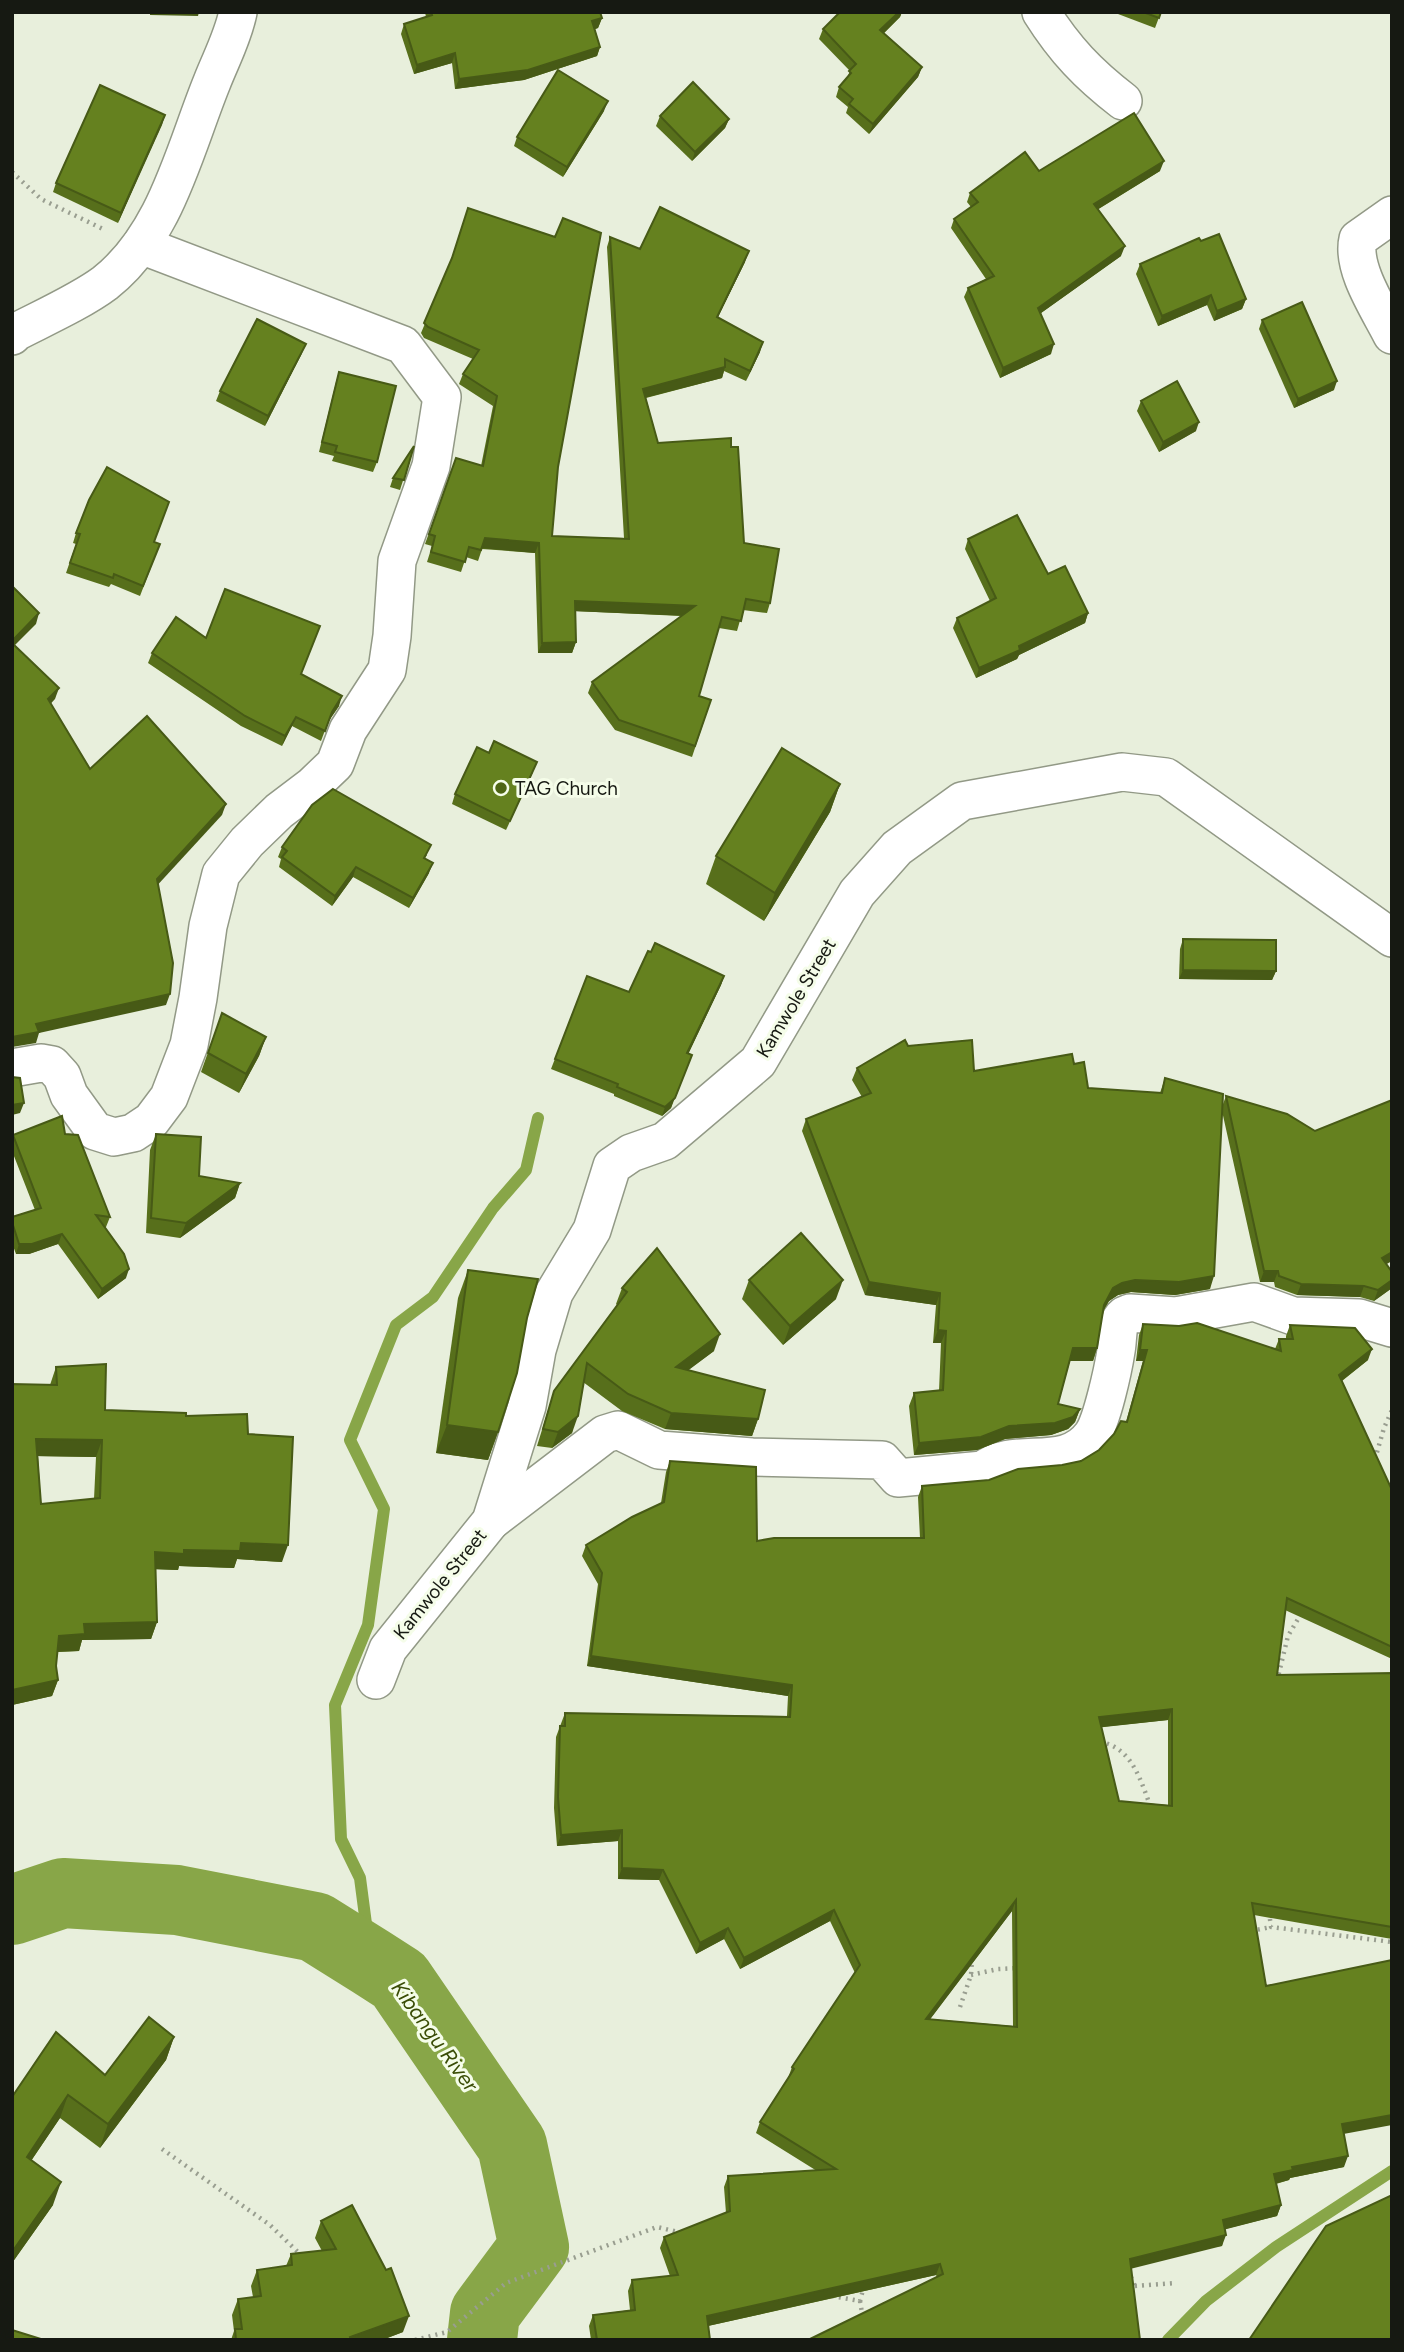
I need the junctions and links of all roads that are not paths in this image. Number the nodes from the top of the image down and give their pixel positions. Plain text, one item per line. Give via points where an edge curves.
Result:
1 (238, 12) edge
2 (1041, 12) edge
3 (1123, 102) dead end
4 (1392, 215) edge
5 (141, 245) junction
6 (1392, 335) edge
7 (12, 336) edge
8 (1392, 938) edge
9 (12, 1068) edge
10 (1392, 1328) edge
11 (491, 1521) junction
12 (376, 1680) dead end

1 - 5 street via 174,184
2 - 3 street via 1087,73
4 - 6 street via 1358,239 1355,252
5 - 7 street via 104,283
5 - 9 street via 403,345 442,397 431,466 397,561 387,670 348,730 335,764 255,834 221,874 189,1045 169,1097 152,1121 114,1138 95,1131 52,1065
8 - 11 street, Kamwole Street via 1166,777 1122,772 962,801 897,848 858,893 758,1062 665,1141 631,1153 612,1166 592,1230 554,1293 527,1406
10 - 11 street via 1359,1318 1293,1316 1254,1302 1176,1316 1130,1313 1120,1321 1116,1354 1094,1433 1082,1447 1066,1455 993,1462 983,1470 898,1478 882,1460 659,1450 618,1430 605,1434
11 - 12 street, Kamwole Street via 388,1649

